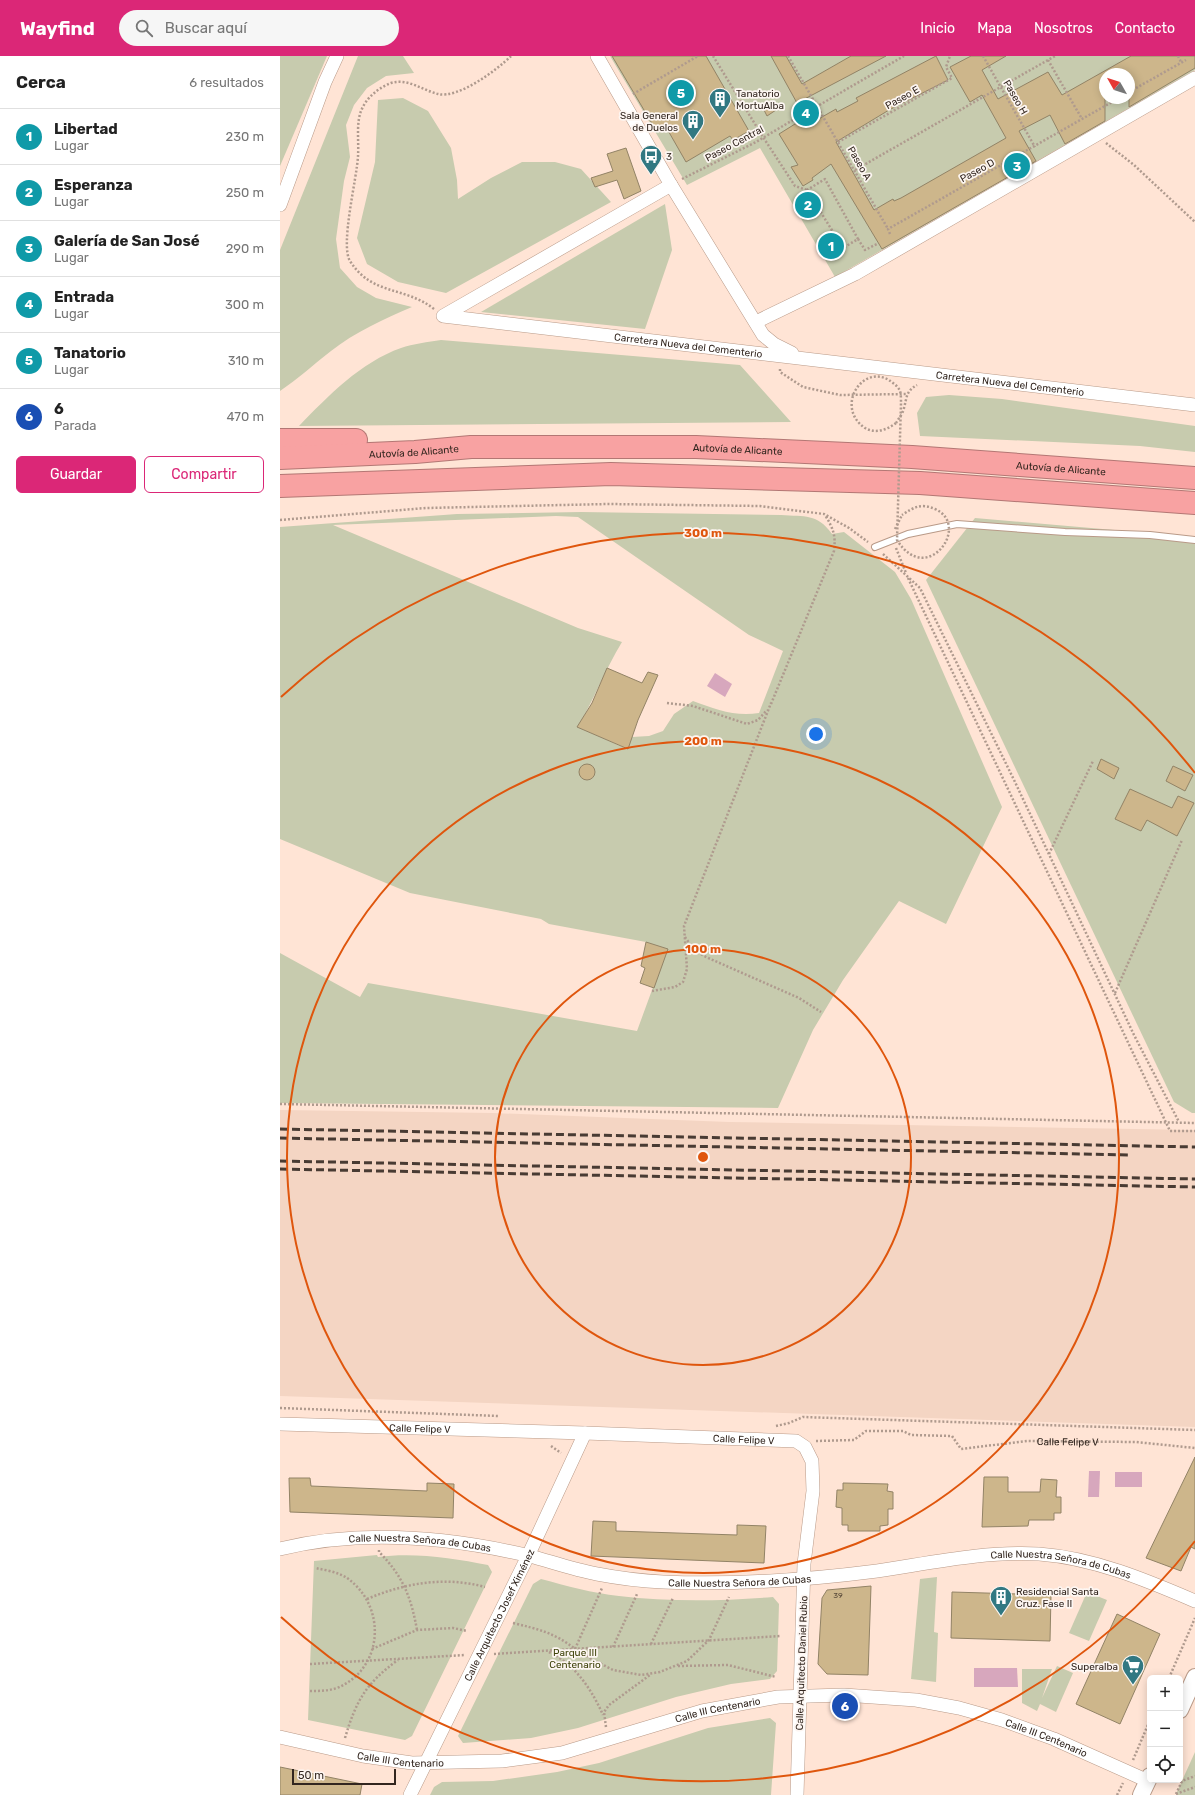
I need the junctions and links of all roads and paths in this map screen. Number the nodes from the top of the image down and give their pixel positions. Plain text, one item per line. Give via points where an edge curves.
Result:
1 (337, 56) edge
2 (511, 56) edge
3 (597, 56) edge
4 (698, 56) edge
5 (714, 56) edge
6 (788, 56) edge
7 (904, 56) edge
8 (950, 56) edge
9 (982, 56) edge
10 (1055, 56) edge
11 (1178, 56) edge
12 (1048, 60) junction
13 (1186, 60) dead end
14 (1181, 62) junction
15 (1195, 78) edge
16 (1000, 86) junction
17 (1135, 89) edge
18 (622, 101) junction
19 (1108, 104) edge
20 (818, 106) junction
21 (809, 111) dead end
22 (804, 114) dead end
23 (1082, 119) junction
24 (1095, 135) junction
25 (763, 138) junction
26 (838, 142) junction
27 (1035, 147) junction
28 (854, 170) junction
29 (671, 185) junction
30 (808, 190) junction
31 (280, 205) edge
32 (1195, 222) edge
33 (888, 229) junction
34 (890, 234) dead end
35 (858, 239) junction
36 (877, 244) dead end
37 (443, 316) junction
38 (756, 322) junction
39 (779, 355) junction
40 (798, 357) junction
41 (1195, 405) edge
42 (280, 440) edge
43 (471, 446) junction
44 (280, 458) edge
45 (1195, 478) edge
46 (280, 486) edge
47 (1195, 503) edge
48 (824, 514) junction
49 (902, 516) dead end
50 (280, 520) edge
51 (1195, 540) edge
52 (875, 547) junction
53 (907, 576) dead end
54 (667, 703) dead end
55 (771, 703) junction
56 (1093, 761) dead end
57 (1182, 840) dead end
58 (1049, 854) junction
59 (684, 926) junction
60 (652, 991) dead end
61 (1114, 994) junction
62 (821, 1012) dead end
63 (280, 1104) edge
64 (1166, 1122) junction
65 (1179, 1122) junction
66 (1195, 1123) edge
67 (1195, 1131) edge
68 (280, 1408) edge
69 (503, 1416) dead end
70 (280, 1424) edge
71 (770, 1426) dead end
72 (1195, 1430) edge
73 (548, 1432) junction
74 (585, 1433) junction
75 (796, 1441) junction
76 (1195, 1448) edge
77 (562, 1454) dead end
78 (379, 1537) junction
79 (280, 1549) edge
80 (528, 1556) junction
81 (315, 1568) dead end
82 (803, 1578) junction
83 (404, 1586) junction
84 (485, 1588) dead end
85 (602, 1588) dead end
86 (637, 1594) dead end
87 (729, 1597) dead end
88 (673, 1598) dead end
89 (367, 1599) junction
90 (1195, 1601) edge
91 (1195, 1618) edge
92 (513, 1623) dead end
93 (417, 1630) junction
94 (467, 1631) dead end
95 (780, 1636) dead end
96 (709, 1640) junction
97 (651, 1644) junction
98 (613, 1647) junction
99 (372, 1648) junction
100 (575, 1649) junction
101 (582, 1649) junction
102 (473, 1651) junction
103 (548, 1651) junction
104 (464, 1656) junction
105 (398, 1660) junction
106 (367, 1661) junction
107 (461, 1662) dead end
108 (310, 1664) dead end
109 (675, 1666) junction
110 (651, 1674) junction
111 (1170, 1675) edge
112 (776, 1677) dead end
113 (1195, 1677) edge
114 (310, 1691) dead end
115 (800, 1696) junction
116 (1183, 1703) edge
117 (604, 1715) junction
118 (1147, 1727) edge
119 (280, 1737) edge
120 (608, 1739) junction
121 (342, 1750) junction
122 (426, 1763) junction
123 (1127, 1772) junction
124 (1195, 1776) edge
125 (1146, 1784) edge
126 (1195, 1787) edge
127 (410, 1795) edge
128 (797, 1795) edge
129 (1117, 1795) edge

1 - 31 street
2 - 37 path via 489,75 458,91 439,94 415,84 392,83 369,96 361,112 357,179 347,227 348,259 374,285 424,301
3 - 18 street
4 - 18 path
5 - 25 path
6 - 20 path, Paseo A
7 - 20 path
8 - 26 path, Paseo E via 946,67 952,78
9 - 16 path, Paseo H
10 - 12 path
11 - 14 path
12 - 16 path
12 - 23 path
13 - 14 path
14 - 17 path
15 - 24 street
16 - 27 path, Paseo H
16 - 28 path
18 - 29 street
19 - 23 path, Paseo D
20 - 21 path
20 - 26 path, Paseo A
22 - 25 path, Paseo Central
23 - 27 path, Paseo D
24 - 32 path via 1134,165
24 - 38 street via 855,274
25 - 29 path, Paseo Central
25 - 30 path via 795,186
26 - 28 path, Paseo A
27 - 33 path, Paseo D
28 - 33 path, Paseo A
29 - 37 street
29 - 38 street
30 - 35 path via 843,248
30 - 35 path via 825,179
33 - 34 path
35 - 36 path via 864,250
37 - 39 street, Carretera Nueva del Cementerio
38 - 40 street via 763,335
39 - 40 street, Carretera Nueva del Cementerio
39 - 49 path, bridge via 780,372 803,387 840,395 906,394 904,410 896,423 890,428 878,431 860,424 852,414 851,399 855,390 861,382 876,377 895,384 900,391 901,403 897,540 904,550 916,557 927,558 938,553 950,533 947,519 939,511 919,505
40 - 41 street, Carretera Nueva del Cementerio
42 - 43 highway via 419,440
43 - 44 highway, Autovía de Alicante via 415,452
43 - 45 highway, Autovía de Alicante via 696,447 912,457
46 - 47 highway via 611,474 920,483
48 - 50 path via 760,506 608,504 426,508
48 - 52 path
48 - 55 path via 834,529 834,550
51 - 52 lane via 957,524 908,534
52 - 58 path via 920,588
53 - 64 path
54 - 55 path via 693,706 747,724 765,714
55 - 59 path
56 - 58 path
57 - 61 path
58 - 61 path
59 - 60 path via 687,969 682,982 676,987
59 - 62 path via 686,940 694,950 799,998
61 - 65 path
63 - 64 path
64 - 65 path
64 - 67 path via 1170,1131
65 - 66 path
68 - 69 path
70 - 73 street, Calle Felipe V
71 - 72 path via 789,1423 803,1417
73 - 74 street, Calle Felipe V
73 - 77 path via 550,1445
74 - 75 street, Calle Felipe V
74 - 80 street, Calle Arquitecto Josef Ximénez
75 - 76 path, Calle Felipe V via 854,1440 866,1431 903,1431 911,1435 952,1436 961,1449 1027,1441 1136,1442
75 - 82 street, Calle Arquitecto Daniel Rubio via 805,1447 812,1461 813,1492
78 - 79 street, Calle Nuestra Señora de Cubas
78 - 80 street, Calle Nuestra Señora de Cubas via 446,1540
78 - 83 path via 379,1552 397,1572
80 - 82 street, Calle Nuestra Señora de Cubas via 598,1575 662,1582
80 - 102 street, Calle Arquitecto Josef Ximénez
81 - 89 path via 346,1578
82 - 90 street, Calle Nuestra Señora de Cubas via 877,1570 972,1555 1041,1554 1112,1568
82 - 115 street, Calle Arquitecto Daniel Rubio
83 - 84 path via 436,1581 470,1583
83 - 89 path
83 - 93 path via 413,1608
85 - 100 path
86 - 98 path
87 - 96 path
88 - 97 path
89 - 99 path via 374,1619 375,1634
91 - 111 path
92 - 100 path via 547,1632 561,1638
93 - 94 path via 453,1628
93 - 99 path
95 - 96 path
96 - 97 path
96 - 109 path via 687,1661
97 - 98 path
98 - 101 path
99 - 106 path
100 - 101 path
100 - 103 path
101 - 110 path via 588,1657 613,1670 628,1674
102 - 103 path via 498,1654
102 - 104 path
102 - 104 path
102 - 122 street, Calle Arquitecto Josef Ximénez
103 - 117 path via 584,1680
104 - 105 path
104 - 107 path
105 - 106 path
105 - 121 path via 376,1677 363,1694 351,1716
106 - 108 path
106 - 114 path via 338,1688
109 - 110 path
109 - 112 path via 728,1665
110 - 117 path via 609,1705
113 - 116 street
115 - 120 street, Calle III Centenario via 778,1697 702,1711
115 - 123 street, Calle III Centenario via 844,1695 916,1700 959,1708 1054,1739
115 - 128 street, Calle Arquitecto Daniel Rubio
117 - 120 path
118 - 123 path
119 - 121 street, Calle III Centenario
120 - 122 street, Calle III Centenario via 562,1753 517,1759
121 - 122 street, Calle III Centenario via 370,1757
122 - 127 street, Calle Arquitecto Josef Ximénez
123 - 125 street, Calle III Centenario
123 - 129 path
124 - 126 path via 1182,1781 1176,1794

